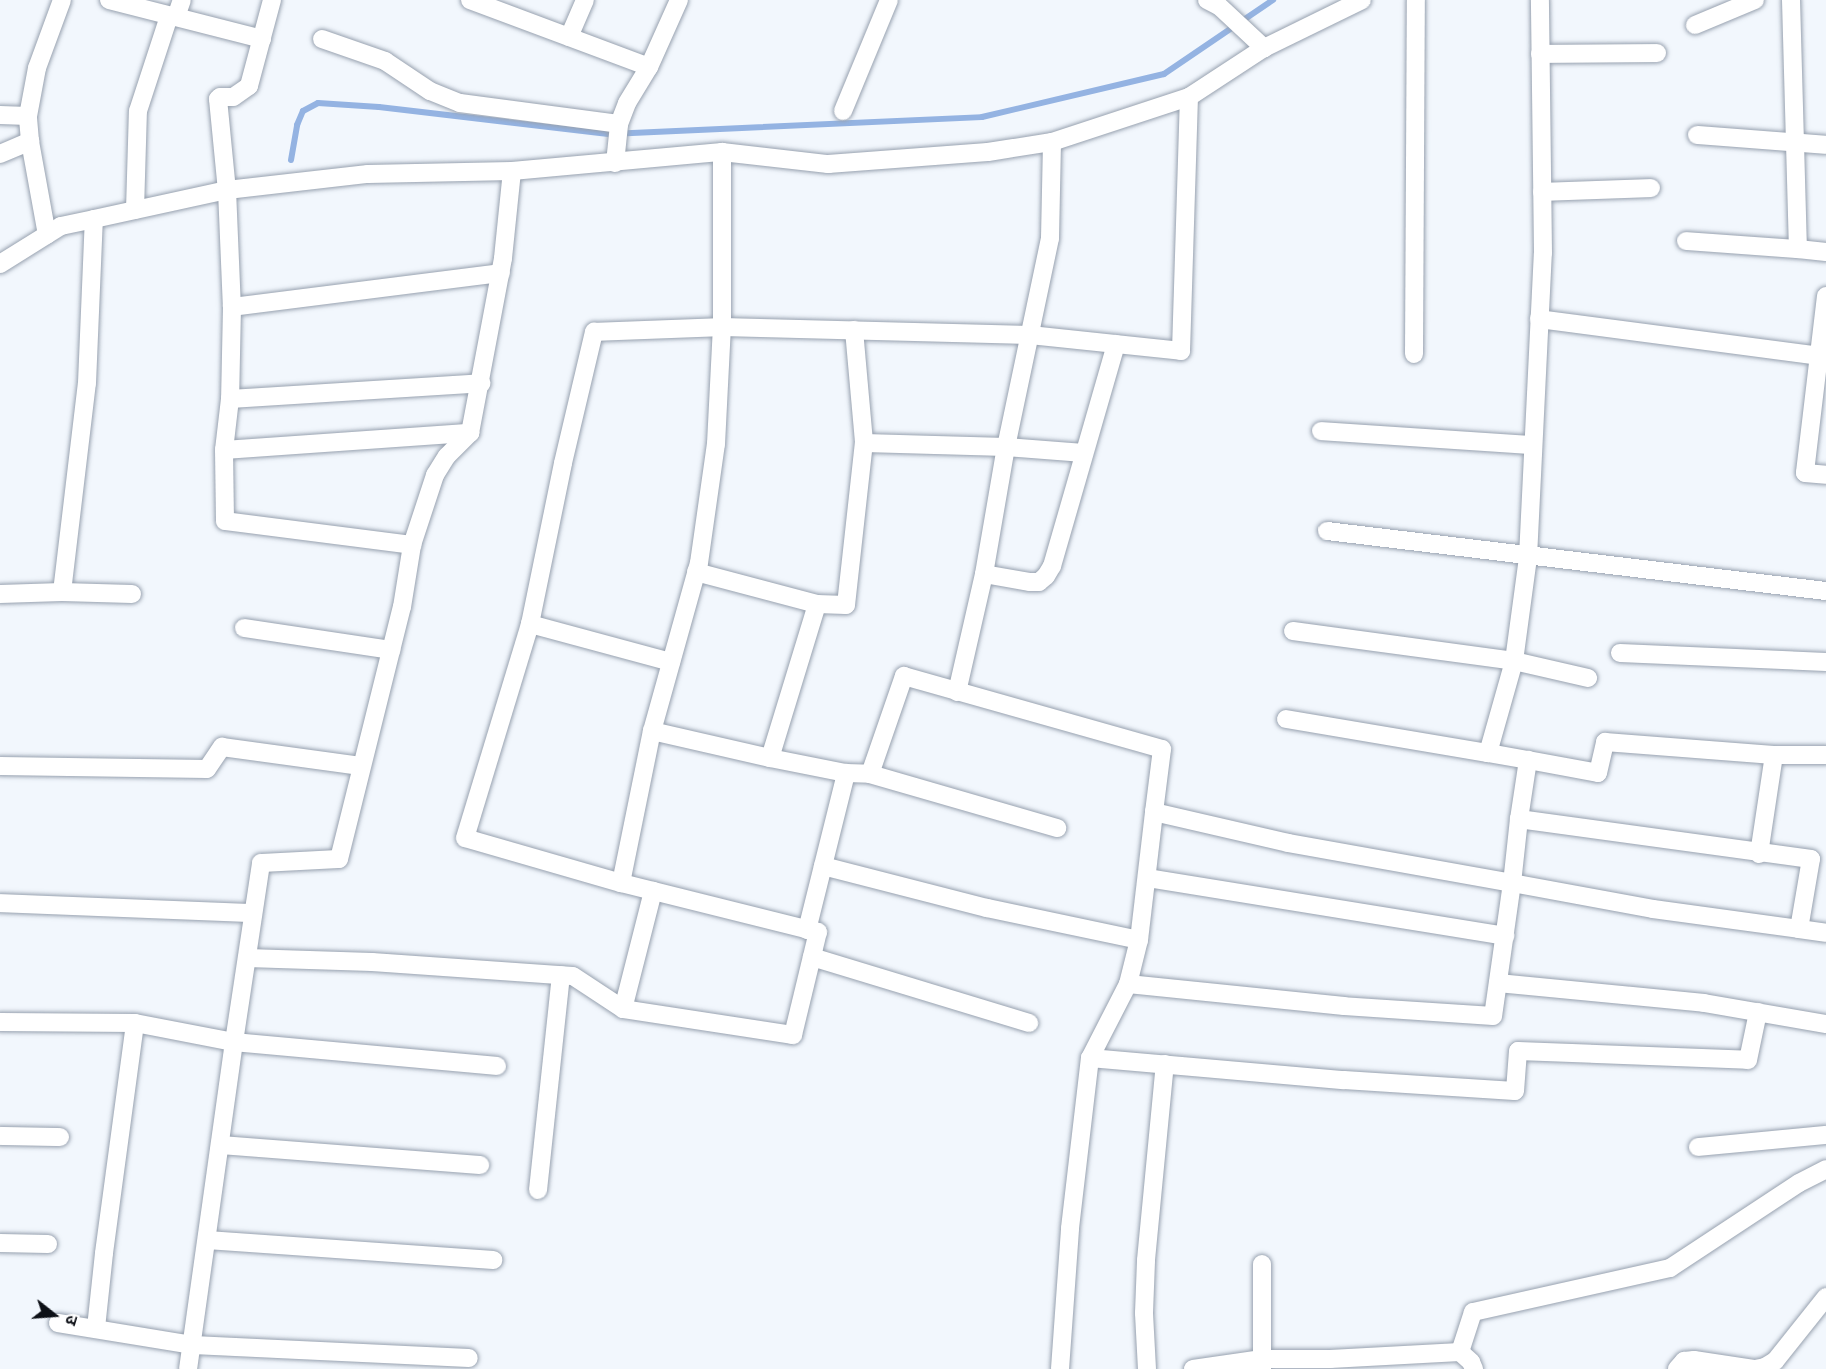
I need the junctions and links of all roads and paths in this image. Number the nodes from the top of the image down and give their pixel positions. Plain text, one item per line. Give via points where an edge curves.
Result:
1 (62, 0) edge
2 (109, 0) edge
3 (272, 0) edge
4 (470, 0) edge
5 (585, 0) edge
6 (679, 0) edge
7 (889, 0) edge
8 (1362, 0) edge
9 (1416, 0) edge
10 (1540, 0) edge
11 (1755, 0) edge
12 (1791, 0) edge
13 (1213, 3) edge
14 (176, 11) edge
15 (1695, 25) dead end
16 (569, 37) junction
17 (262, 39) junction
18 (322, 39) dead end
19 (1264, 48) junction
20 (1657, 53) dead end
21 (1540, 54) junction
22 (649, 67) junction
23 (1189, 97) junction
24 (843, 111) dead end
25 (0, 115) edge
26 (28, 116) junction
27 (619, 124) junction
28 (1697, 135) dead end
29 (30, 141) junction
30 (1052, 142) junction
31 (1795, 144) junction
32 (1826, 145) edge
33 (722, 152) junction
34 (0, 154) edge
35 (615, 163) junction
36 (512, 171) junction
37 (1651, 189) dead end
38 (227, 190) junction
39 (1542, 192) junction
40 (135, 210) junction
41 (94, 219) junction
42 (47, 235) junction
43 (1686, 241) dead end
44 (1798, 249) junction
45 (1826, 252) edge
46 (0, 264) edge
47 (501, 273) junction
48 (1826, 296) edge
49 (232, 308) junction
50 (1539, 319) junction
51 (722, 327) junction
52 (854, 330) junction
53 (1030, 335) junction
54 (1116, 344) junction
55 (1414, 354) dead end
56 (1822, 357) edge
57 (481, 383) junction
58 (230, 399) junction
59 (1321, 431) dead end
60 (470, 433) junction
61 (864, 443) junction
62 (1533, 445) junction
63 (1006, 447) junction
64 (224, 450) junction
65 (1084, 453) junction
66 (1826, 475) edge
67 (1327, 531) dead end
68 (412, 545) junction
69 (1528, 556) junction
70 (696, 572) junction
71 (984, 574) junction
72 (1826, 591) edge
73 (62, 592) junction
74 (0, 594) edge
75 (132, 594) dead end
76 (817, 604) junction
77 (530, 624) junction
78 (244, 628) dead end
79 (1293, 631) dead end
80 (391, 650) junction
81 (1620, 653) dead end
82 (1514, 661) junction
83 (671, 662) junction
84 (1826, 662) edge
85 (1588, 678) dead end
86 (957, 692) junction
87 (1286, 719) dead end
88 (652, 730) junction
89 (1488, 753) junction
90 (1774, 755) junction
91 (1826, 755) edge
92 (770, 758) junction
93 (1528, 760) junction
94 (0, 766) edge
95 (361, 766) junction
96 (846, 773) junction
97 (870, 774) junction
98 (1154, 812) junction
99 (1519, 819) junction
100 (1057, 828) dead end
101 (1759, 854) junction
102 (823, 866) junction
103 (1148, 878) junction
104 (621, 883) junction
105 (1512, 884) junction
106 (653, 891) junction
107 (0, 903) edge
108 (253, 913) junction
109 (1799, 929) junction
110 (807, 930) junction
111 (1826, 933) edge
112 (1505, 936) junction
113 (1139, 940) junction
114 (812, 957) junction
115 (247, 958) junction
116 (561, 975) junction
117 (1498, 982) junction
118 (1128, 984) junction
119 (623, 1009) junction
120 (1758, 1012) junction
121 (0, 1022) edge
122 (135, 1023) junction
123 (1029, 1023) dead end
124 (1826, 1024) edge
125 (234, 1042) junction
126 (1090, 1058) junction
127 (1166, 1064) junction
128 (497, 1066) dead end
129 (1826, 1135) edge
130 (0, 1136) edge
131 (60, 1137) dead end
132 (220, 1145) junction
133 (1698, 1147) dead end
134 (480, 1165) dead end
135 (1826, 1169) edge
136 (538, 1190) dead end
137 (207, 1239) junction
138 (0, 1243) edge
139 (48, 1244) dead end
140 (493, 1260) dead end
141 (1262, 1264) dead end
142 (1826, 1297) edge
143 (57, 1323) dead end
144 (96, 1328) junction
145 (193, 1345) junction
146 (1460, 1352) junction
147 (469, 1358) dead end
148 (1262, 1364) edge
149 (188, 1369) edge
150 (1060, 1369) edge
151 (1147, 1369) edge
152 (1193, 1369) edge
153 (1474, 1369) edge
154 (1677, 1369) edge

1 - 26 street via 34,78
2 - 14 street
3 - 17 street
4 - 16 street
5 - 16 street
6 - 22 street
7 - 24 street
8 - 19 street
9 - 55 street
10 - 21 street
11 - 15 street
12 - 31 street
13 - 19 street
14 - 17 street
14 - 40 street via 138,111
16 - 22 street
17 - 38 street via 249,86 233,98 218,99
18 - 27 street via 385,61 430,91 460,103
19 - 23 street
20 - 21 street
21 - 39 street
22 - 27 street
23 - 30 street
23 - 54 street via 1181,351
25 - 26 street
26 - 29 street
27 - 35 street
28 - 31 street
29 - 34 street
29 - 42 street
30 - 33 street via 988,152 828,164
30 - 53 street via 1050,238
31 - 32 street
31 - 44 street
33 - 35 street
33 - 51 street
35 - 36 street
36 - 38 street via 368,174
36 - 47 street
37 - 39 street
38 - 40 street
38 - 49 street
39 - 50 street
40 - 41 street
41 - 42 street via 61,226
41 - 73 street via 87,383
42 - 46 street
43 - 44 street
44 - 45 street
47 - 49 street
47 - 57 street
48 - 56 street
49 - 58 street
50 - 56 street
50 - 62 street
51 - 52 street
51 - 70 street via 716,444
51 - 77 street via 594,332
52 - 53 street
52 - 61 street
53 - 54 street
53 - 63 street
54 - 65 street
56 - 66 street via 1805,473
57 - 58 street
57 - 60 street
58 - 64 street
59 - 62 street
60 - 64 street
60 - 68 street via 435,475
61 - 63 street
61 - 76 street via 846,605
62 - 69 street
63 - 65 street
63 - 71 street
64 - 68 street via 225,521
65 - 71 street via 1046,576 1039,582 1030,582
67 - 69 street
68 - 80 street
69 - 72 street
69 - 82 street
70 - 76 street
70 - 83 street
71 - 86 street
73 - 74 street
73 - 75 street
76 - 92 street
77 - 83 street
77 - 104 street via 465,838
78 - 80 street
79 - 82 street
80 - 95 street
81 - 84 street
82 - 85 street
82 - 89 street
83 - 88 street
86 - 97 street via 904,676
86 - 98 street via 1162,749
87 - 89 street
88 - 92 street
88 - 104 street
89 - 93 street
90 - 91 street
90 - 93 street via 1605,742 1598,773
90 - 101 street
92 - 96 street
93 - 99 street
94 - 95 street via 207,769 222,747
95 - 108 street via 339,859 261,863
96 - 97 street
96 - 102 street
97 - 100 street
98 - 103 street
98 - 105 street via 1288,843
99 - 101 street
99 - 105 street
101 - 109 street via 1811,859
102 - 110 street
102 - 113 street via 987,908
103 - 112 street
103 - 113 street
104 - 106 street
105 - 109 street
105 - 112 street
106 - 110 street
106 - 119 street
107 - 108 street
108 - 115 street
109 - 111 street
110 - 114 street via 818,932
112 - 117 street
113 - 118 street
114 - 119 street via 793,1035
114 - 123 street
115 - 116 street
115 - 125 street
116 - 119 street via 573,976
116 - 136 street
117 - 118 street via 1493,1016 1344,1006
117 - 120 street
118 - 126 street
120 - 124 street
120 - 127 street via 1748,1060 1518,1051 1515,1091
121 - 122 street
122 - 125 street
122 - 144 street
125 - 128 street
125 - 132 street
126 - 127 street
126 - 150 street via 1070,1228
127 - 151 street via 1146,1260
129 - 133 street
130 - 131 street
132 - 134 street
132 - 137 street
135 - 146 street via 1670,1269 1473,1312
137 - 140 street
137 - 145 street
138 - 139 street
141 - 148 street
142 - 154 street via 1765,1367 1694,1360 1684,1361
143 - 144 street
144 - 145 street
145 - 147 street
145 - 149 street
146 - 148 street
146 - 153 street
148 - 152 street

